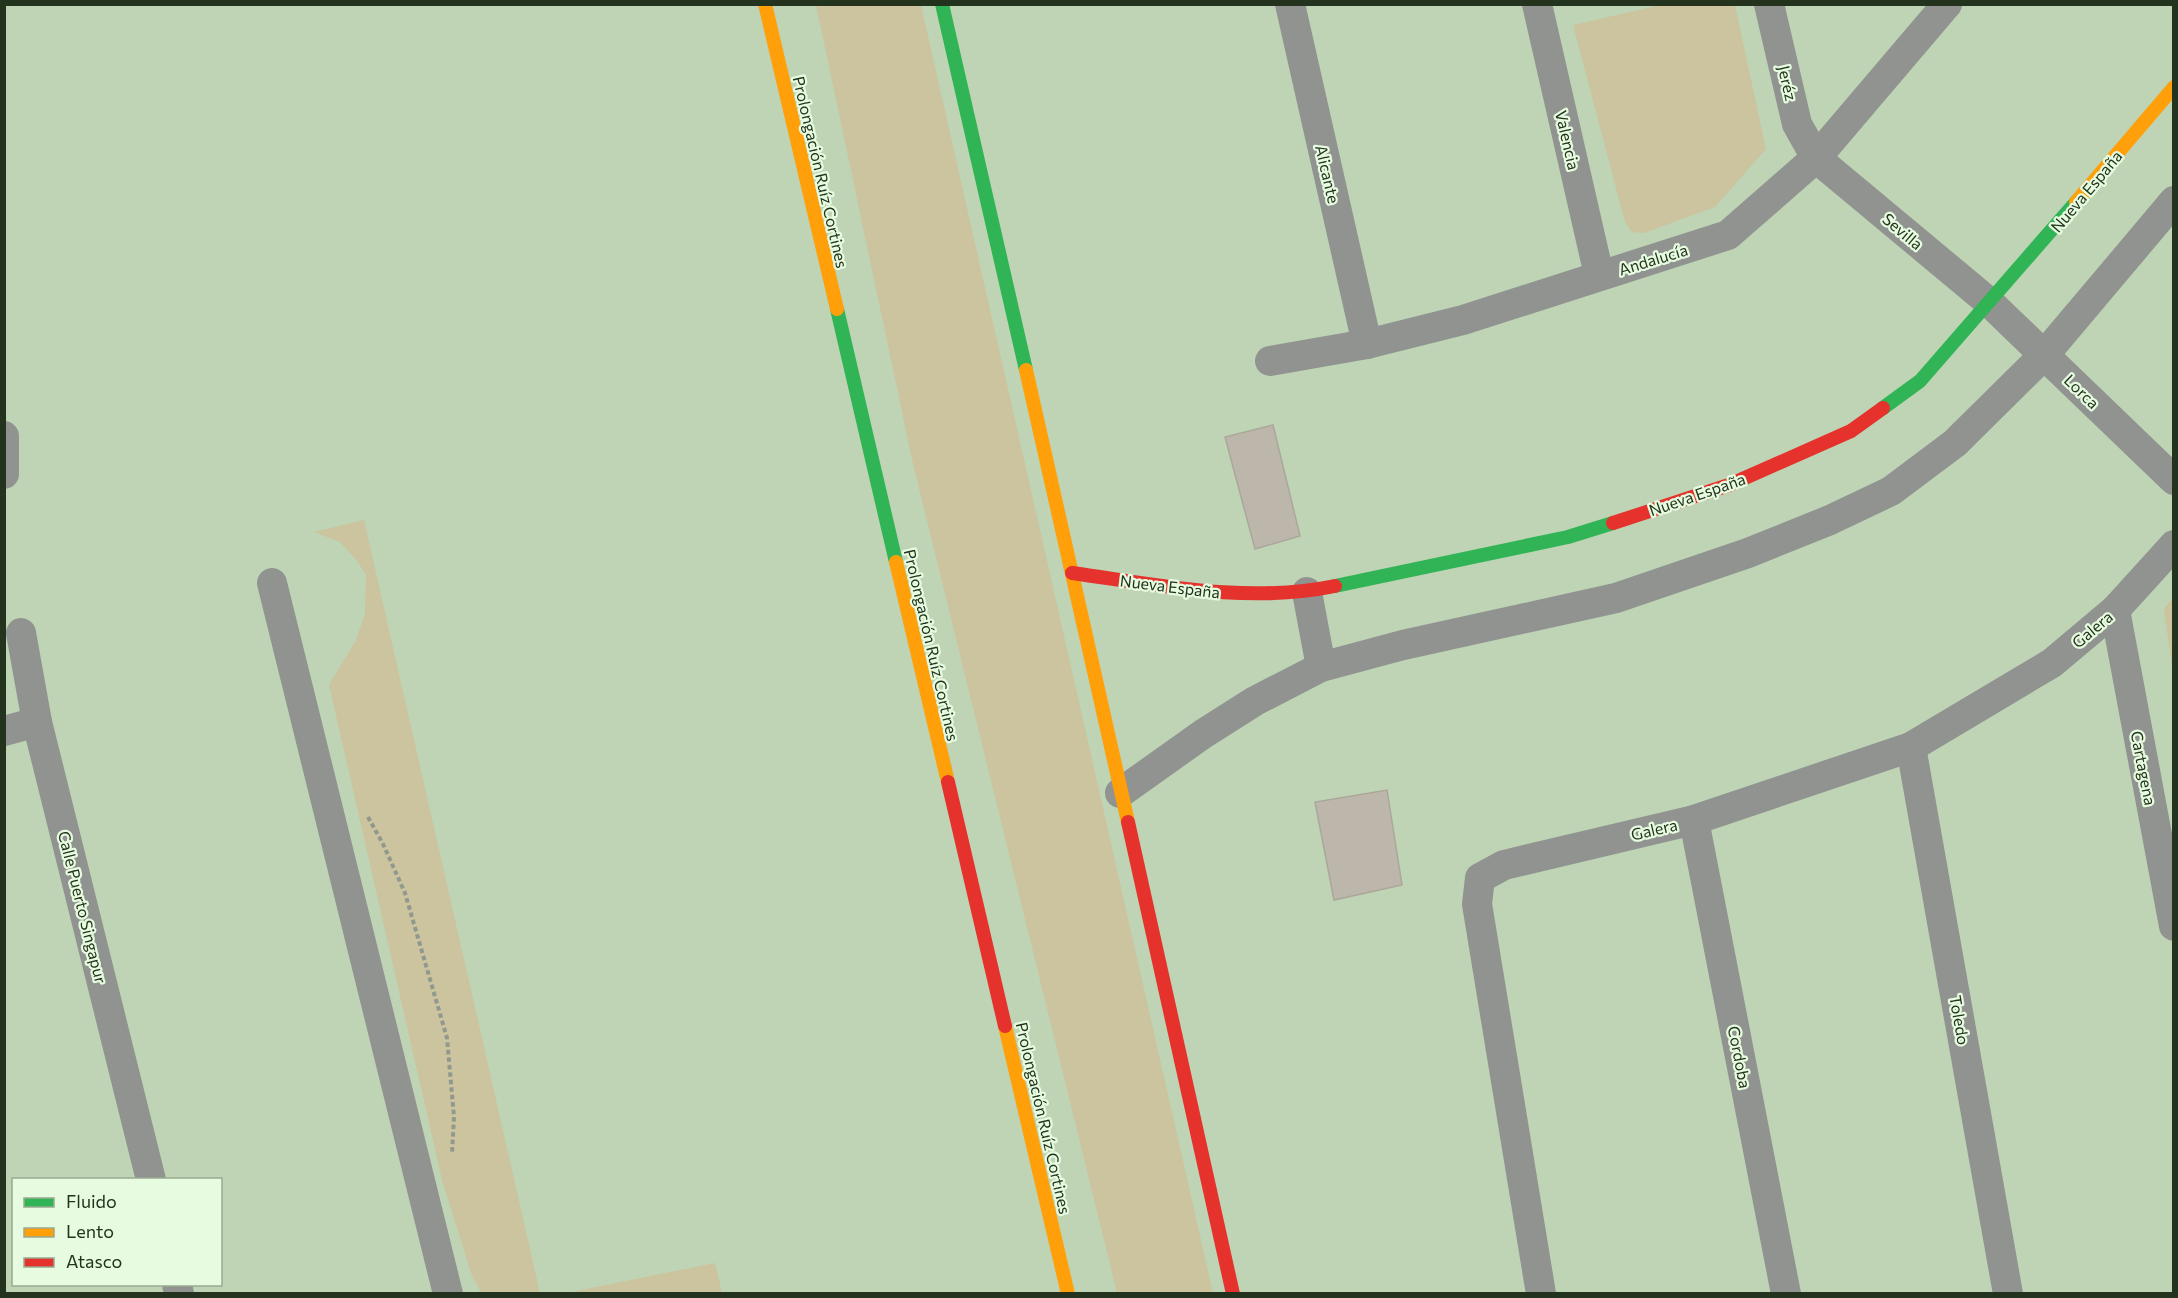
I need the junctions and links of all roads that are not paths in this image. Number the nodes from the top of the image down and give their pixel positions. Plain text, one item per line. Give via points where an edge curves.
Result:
1 (765, 4) edge
2 (942, 4) edge
3 (1290, 4) edge
4 (1537, 4) edge
5 (1769, 4) edge
6 (1947, 4) edge
7 (2174, 87) edge
8 (1816, 158) junction
9 (2174, 201) edge
10 (1599, 275) junction
11 (1990, 303) junction
12 (1367, 344) junction
13 (2045, 354) junction
14 (1270, 361) dead end
15 (4, 436) edge
16 (5, 474) edge
17 (2174, 480) edge
18 (2174, 545) edge
19 (1072, 573) junction
20 (272, 584) dead end
21 (1307, 592) junction
22 (2115, 610) junction
23 (21, 633) dead end
24 (1322, 667) junction
25 (37, 722) junction
26 (4, 731) edge
27 (1911, 747) junction
28 (1120, 793) junction
29 (1694, 820) junction
30 (2174, 926) edge
31 (151, 1178) edge
32 (448, 1293) edge
33 (1068, 1293) edge
34 (1233, 1293) edge
35 (1541, 1293) edge
36 (1785, 1293) edge
37 (2008, 1293) edge

1 - 33 main road, Prolongación Ruíz Cortines
2 - 19 main road
3 - 12 street, Alicante
4 - 10 street, Valencia
5 - 8 street, Jeréz via 1797,124
6 - 8 street, Andalucía
7 - 11 main road, Nueva España
8 - 10 street, Andalucía via 1728,235
8 - 11 street, Sevilla
9 - 13 street
10 - 12 street, Andalucía via 1463,321
11 - 13 street, Lorca
11 - 21 main road, Nueva España via 1920,381 1851,431 1729,485 1568,537
12 - 14 street, Andalucía
13 - 17 street, Lorca
13 - 24 street via 1955,443 1891,491 1830,520 1748,553 1616,597
15 - 16 street
18 - 22 street, Galera
19 - 21 main road, Nueva España via 1213,593
19 - 28 main road
20 - 32 street
21 - 24 street
22 - 27 street, Galera via 2052,663
22 - 30 street, Cartagena
23 - 25 street, Calle Puerto Singapur
24 - 28 street via 1255,701
25 - 26 street
25 - 31 street, Calle Puerto Singapur
27 - 29 street, Galera
27 - 37 street, Toledo
28 - 34 main road
29 - 35 street, Galera via 1504,865 1480,878 1477,904
29 - 36 street, Cordoba

